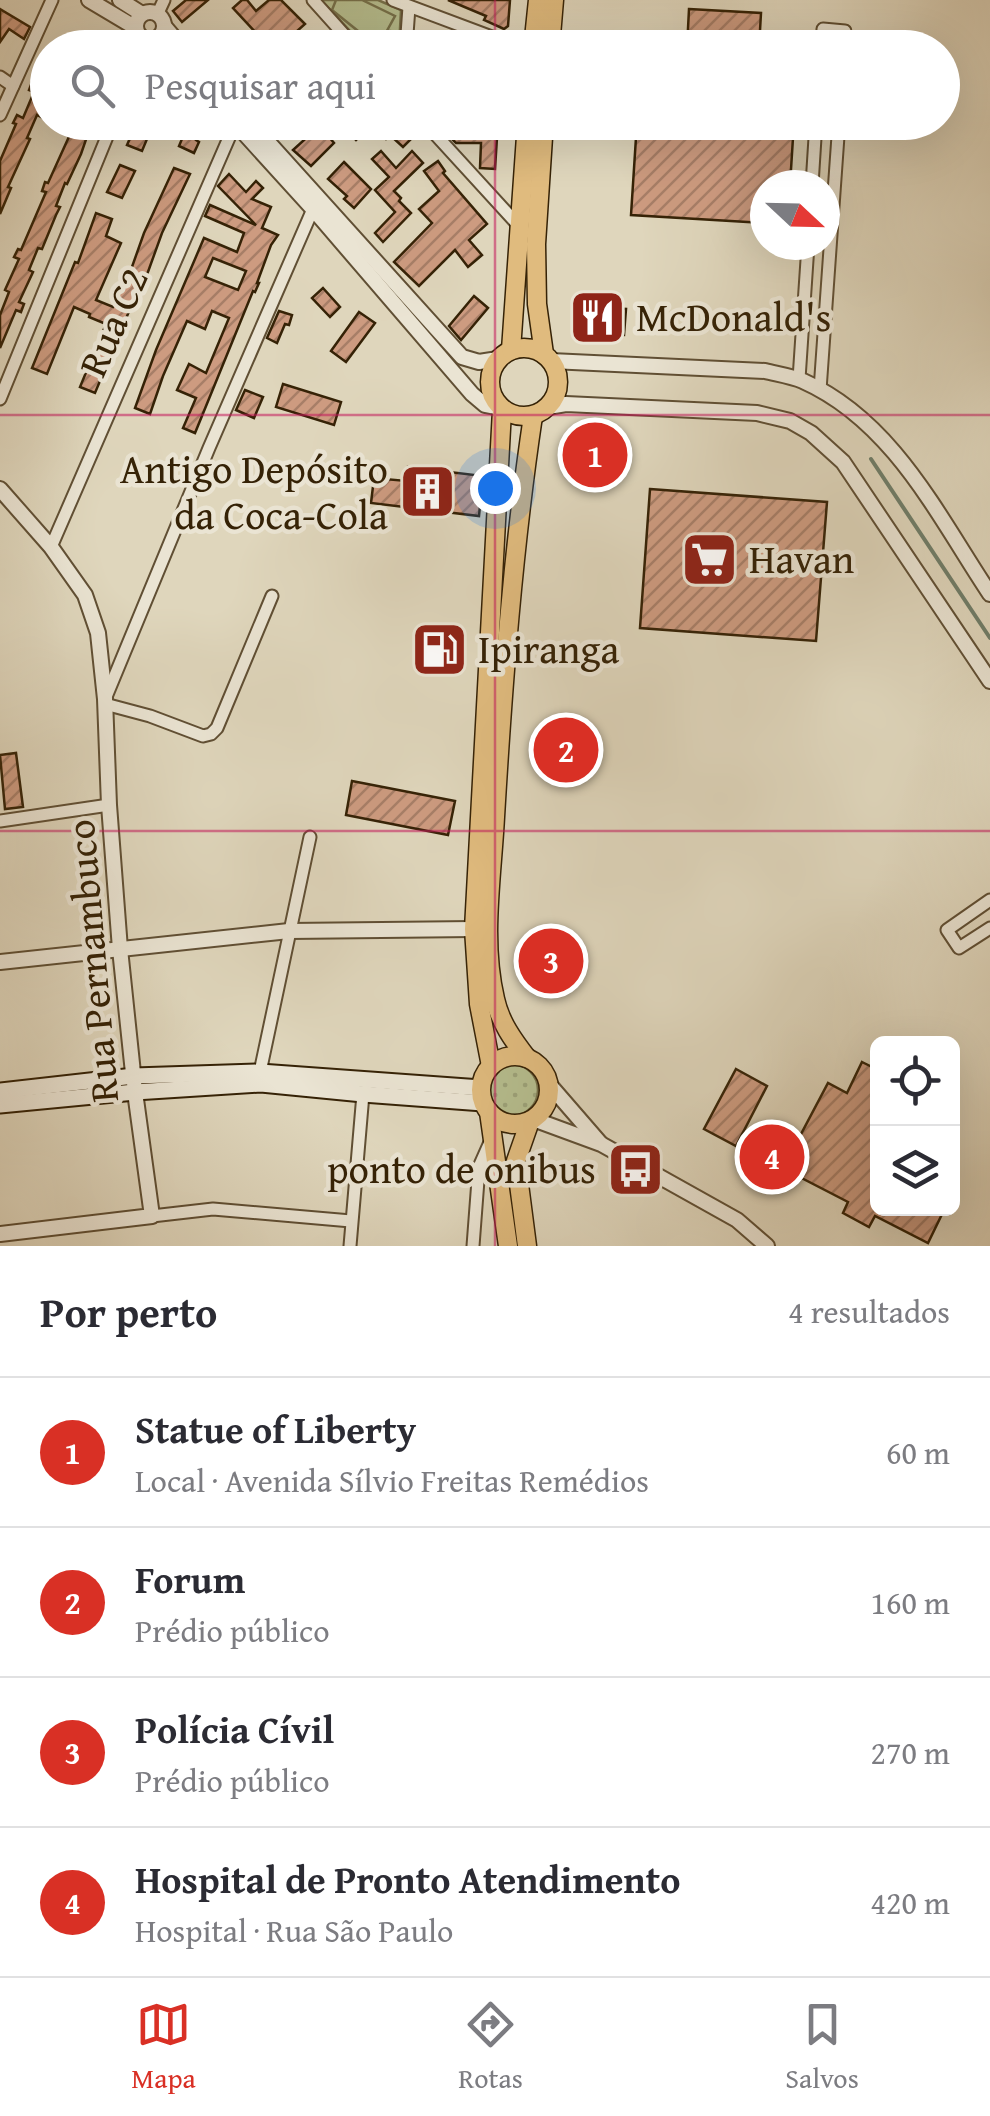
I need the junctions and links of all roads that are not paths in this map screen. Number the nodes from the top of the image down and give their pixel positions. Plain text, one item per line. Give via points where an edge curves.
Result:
1 (52, 0) edge
2 (89, 0) edge
3 (120, 0) edge
4 (313, 0) edge
5 (393, 0) edge
6 (538, 0) edge
7 (554, 0) edge
8 (409, 7) junction
9 (152, 24) edge
10 (38, 30) edge
11 (340, 30) edge
12 (407, 30) edge
13 (471, 30) edge
14 (536, 30) edge
15 (552, 30) edge
16 (30, 47) edge
17 (0, 77) edge
18 (12, 86) junction
19 (0, 115) edge
20 (106, 140) edge
21 (232, 140) edge
22 (254, 140) edge
23 (256, 140) edge
24 (440, 140) edge
25 (526, 140) edge
26 (543, 140) edge
27 (815, 140) edge
28 (839, 140) edge
29 (813, 170) edge
30 (313, 209) junction
31 (519, 226) junction
32 (807, 260) edge
33 (504, 354) junction
34 (548, 358) junction
35 (798, 379) junction
36 (820, 390) junction
37 (0, 399) edge
38 (501, 409) junction
39 (541, 411) junction
40 (0, 489) edge
41 (51, 547) junction
42 (990, 594) edge
43 (272, 596) dead end
44 (990, 680) edge
45 (105, 702) junction
46 (491, 753) junction
47 (109, 805) junction
48 (0, 820) edge
49 (310, 837) dead end
50 (990, 900) edge
51 (990, 928) edge
52 (474, 929) junction
53 (289, 931) junction
54 (120, 948) junction
55 (0, 962) edge
56 (528, 1058) junction
57 (490, 1066) junction
58 (260, 1072) junction
59 (548, 1083) junction
60 (135, 1084) junction
61 (0, 1091) edge
62 (363, 1094) junction
63 (484, 1101) junction
64 (0, 1105) edge
65 (532, 1120) junction
66 (492, 1136) junction
67 (601, 1144) junction
68 (152, 1216) junction
69 (352, 1221) junction
70 (6, 1238) edge
71 (350, 1246) edge
72 (474, 1246) edge
73 (508, 1246) edge
74 (527, 1246) edge
75 (767, 1246) edge

1 - 10 street
2 - 9 street
3 - 9 street
4 - 11 street
5 - 8 street
6 - 14 main road
7 - 15 main road
8 - 12 street
8 - 13 street
16 - 18 street
17 - 18 street
18 - 19 street
20 - 37 street
21 - 41 street, Rua C2
22 - 30 street
23 - 33 street via 462,357 479,362
24 - 31 street
25 - 31 main road
26 - 34 main road via 537,304
27 - 29 street
28 - 36 street
30 - 38 street via 472,394
30 - 45 street
31 - 33 main road
32 - 35 street
33 - 34 main road via 528,348
33 - 38 main road via 491,380
34 - 35 street via 765,371
34 - 39 main road via 558,376 557,393
35 - 36 street
36 - 42 street via 893,450
38 - 39 main road via 517,417
38 - 46 main road
39 - 44 street via 566,404 757,413 811,433 843,462
39 - 46 main road
40 - 41 street, Rua Pernambuco
41 - 45 street, Rua Pernambuco via 85,595 98,633
43 - 45 street via 211,734
45 - 47 street, Rua Pernambuco
46 - 52 main road
46 - 56 main road via 488,937 494,997
47 - 48 street
47 - 54 street, Rua Pernambuco
49 - 53 street
50 - 51 street via 947,930 959,948
52 - 53 street
52 - 57 main road
53 - 54 street
53 - 58 street
54 - 55 street
54 - 60 street, Rua Pernambuco
56 - 57 main road via 505,1057
56 - 59 main road
57 - 63 main road
58 - 60 main road
58 - 63 main road
59 - 65 main road via 547,1102
59 - 67 street
60 - 61 main road
60 - 62 main road via 261,1084
60 - 64 main road
60 - 68 street, Rua Pernambuco
62 - 63 main road
62 - 69 street
63 - 65 main road via 505,1123
63 - 66 main road
65 - 67 street
65 - 74 main road via 516,1162
66 - 72 street via 479,1168
66 - 73 main road
67 - 75 street via 736,1220
68 - 69 street via 213,1209
68 - 70 street
69 - 71 street

